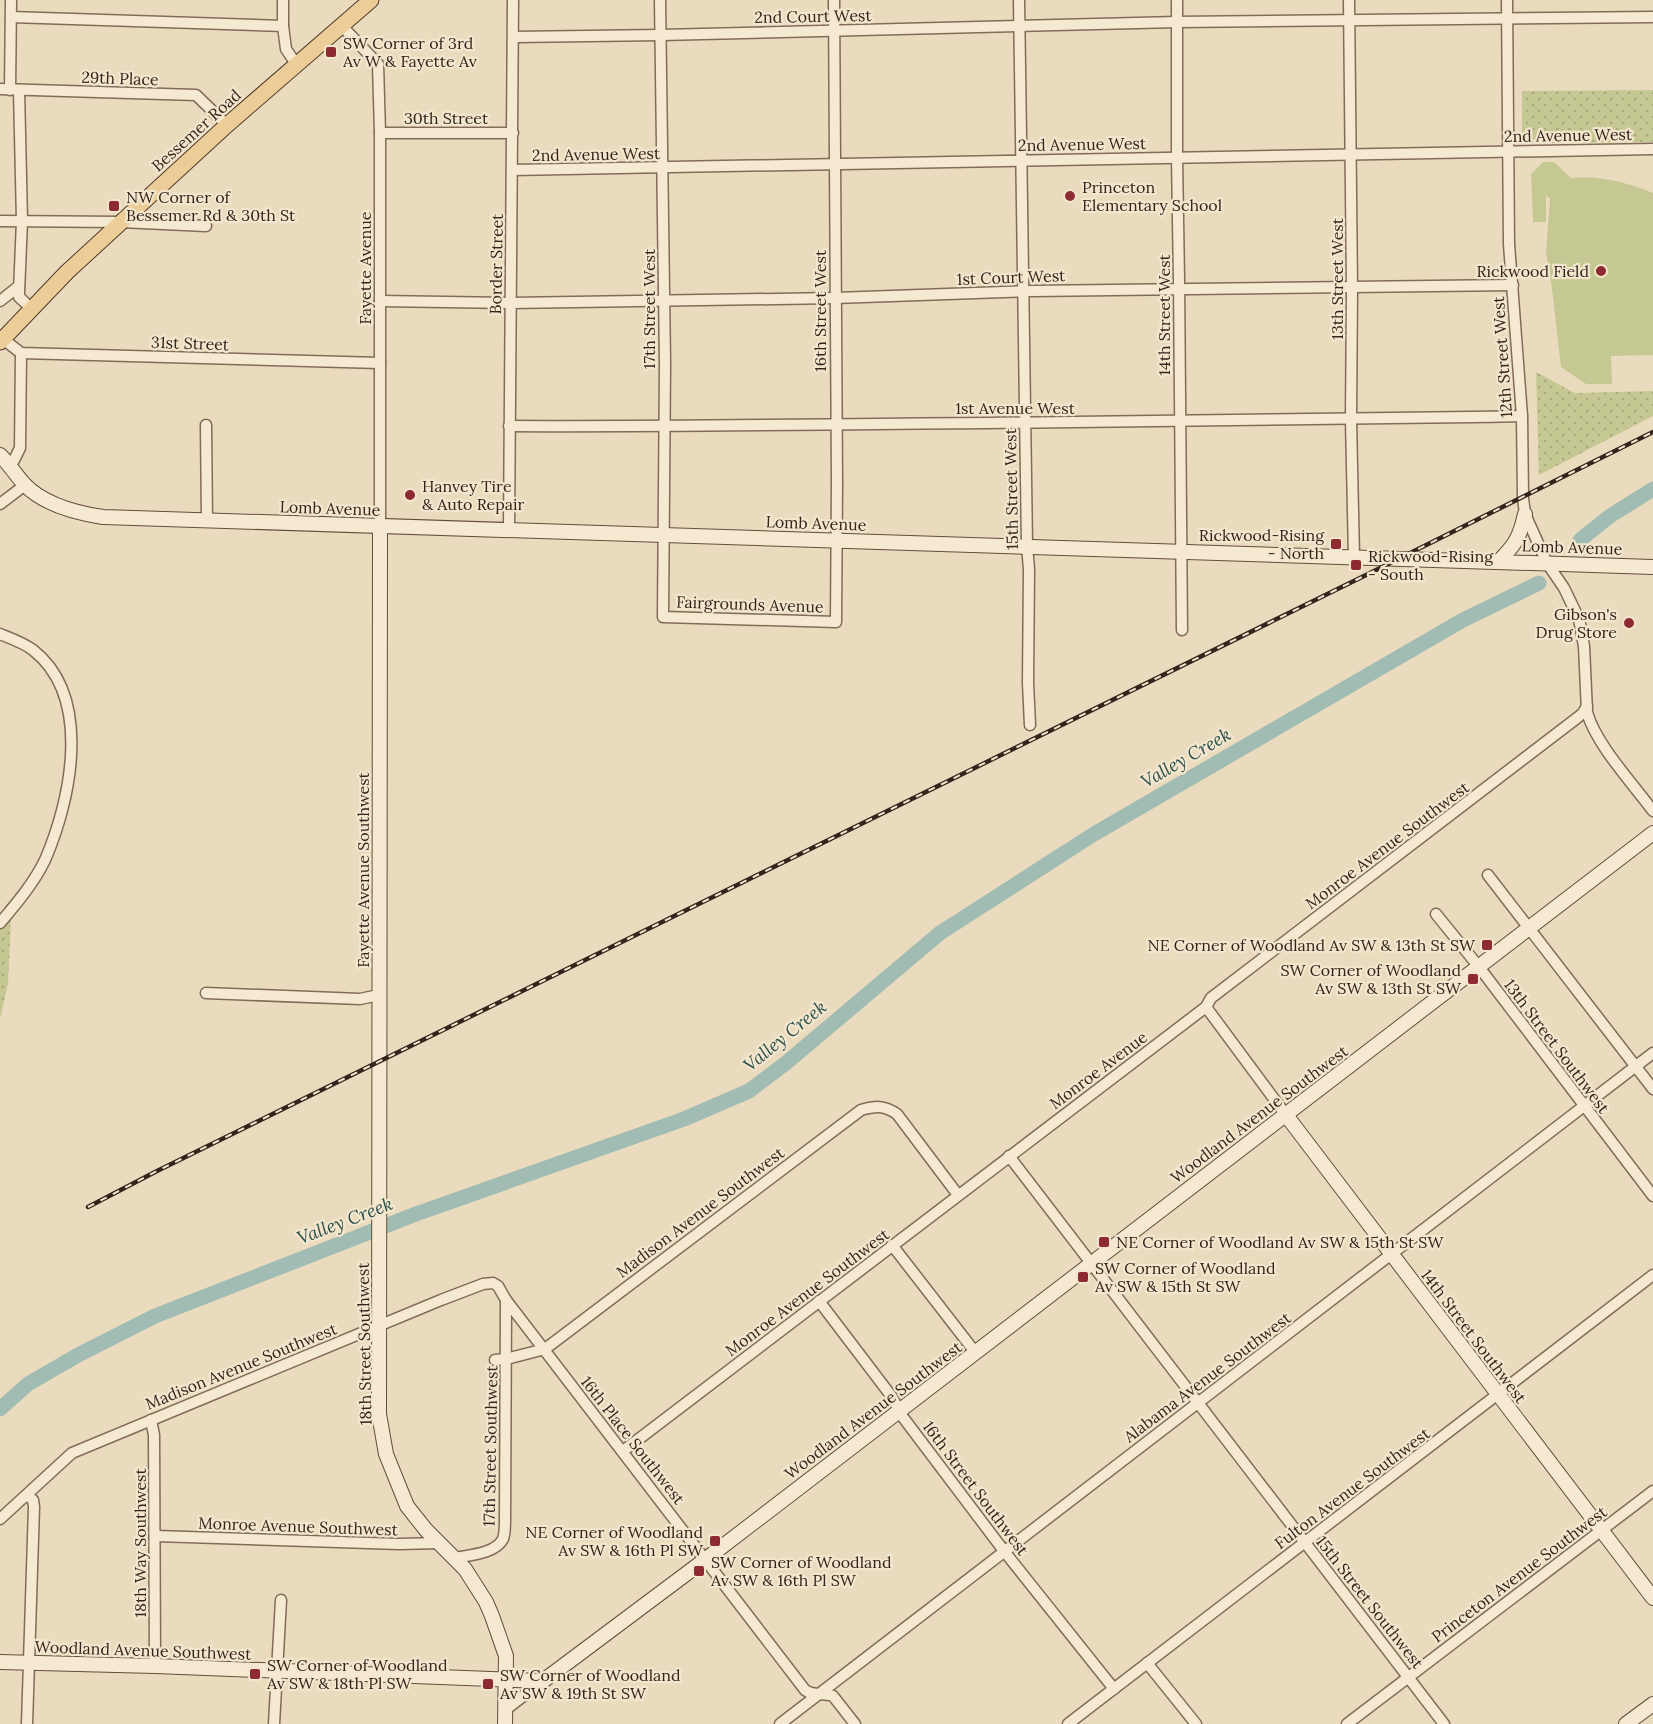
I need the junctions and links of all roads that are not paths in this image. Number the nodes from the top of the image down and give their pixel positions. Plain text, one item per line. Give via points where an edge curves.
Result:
1 (11, 0) edge
2 (283, 0) edge
3 (371, 0) edge
4 (513, 0) edge
5 (660, 0) edge
6 (834, 0) edge
7 (1019, 0) edge
8 (1177, 0) edge
9 (1349, 0) edge
10 (1507, 0) edge
11 (11, 17) junction
12 (1653, 17) edge
13 (1507, 19) junction
14 (1349, 20) junction
15 (1177, 22) junction
16 (341, 25) junction
17 (283, 26) junction
18 (1018, 26) junction
19 (834, 31) junction
20 (661, 35) junction
21 (514, 37) junction
22 (296, 64) junction
23 (0, 81) edge
24 (10, 90) edge
25 (227, 125) junction
26 (380, 133) junction
27 (513, 133) junction
28 (1653, 149) edge
29 (1508, 151) junction
30 (1351, 155) junction
31 (1177, 158) junction
32 (1021, 160) junction
33 (835, 165) junction
34 (663, 168) junction
35 (512, 171) junction
36 (0, 221) edge
37 (22, 221) junction
38 (121, 222) junction
39 (206, 226) dead end
40 (1513, 285) junction
41 (19, 286) junction
42 (1352, 288) junction
43 (1179, 289) junction
44 (1024, 292) junction
45 (835, 298) junction
46 (663, 300) junction
47 (0, 301) edge
48 (380, 301) junction
49 (511, 303) junction
50 (32, 309) junction
51 (2, 341) edge
52 (21, 353) junction
53 (380, 363) junction
54 (1522, 416) junction
55 (1351, 420) junction
56 (1025, 422) junction
57 (1180, 422) junction
58 (206, 424) dead end
59 (836, 424) junction
60 (509, 426) junction
61 (664, 427) junction
62 (0, 455) edge
63 (11, 466) junction
64 (25, 485) junction
65 (0, 504) edge
66 (1525, 514) junction
67 (207, 520) junction
68 (380, 526) junction
69 (508, 529) junction
70 (663, 535) junction
71 (837, 540) junction
72 (1027, 546) junction
73 (1182, 552) junction
74 (1354, 557) junction
75 (1499, 561) junction
76 (1547, 563) junction
77 (1653, 567) edge
78 (663, 617) joint
79 (836, 622) joint
80 (1182, 630) dead end
81 (1, 634) edge
82 (1587, 706) junction
83 (1030, 725) dead end
84 (1653, 811) edge
85 (1653, 833) edge
86 (1488, 874) dead end
87 (1436, 914) dead end
88 (0, 923) edge
89 (1528, 928) junction
90 (1479, 967) junction
91 (206, 993) dead end
92 (379, 995) junction
93 (1206, 1007) junction
94 (1653, 1053) edge
95 (1636, 1066) junction
96 (1653, 1089) edge
97 (1584, 1106) junction
98 (1286, 1115) junction
99 (1009, 1156) junction
100 (958, 1195) junction
101 (1653, 1196) edge
102 (378, 1214) joint
103 (892, 1245) junction
104 (1392, 1255) junction
105 (1091, 1264) junction
106 (1653, 1275) edge
107 (506, 1300) junction
108 (819, 1301) junction
109 (379, 1326) junction
110 (545, 1349) junction
111 (975, 1352) junction
112 (500, 1360) junction
113 (1498, 1395) junction
114 (1197, 1403) junction
115 (900, 1409) junction
116 (150, 1420) junction
117 (623, 1451) junction
118 (1653, 1491) edge
119 (27, 1495) junction
120 (0, 1519) edge
121 (1602, 1530) junction
122 (156, 1536) junction
123 (440, 1543) junction
124 (1305, 1543) junction
125 (1004, 1551) junction
126 (455, 1558) junction
127 (706, 1559) junction
128 (1653, 1598) edge
129 (280, 1600) dead end
130 (0, 1662) edge
131 (29, 1662) junction
132 (1147, 1663) junction
133 (155, 1666) junction
134 (276, 1671) junction
135 (1408, 1677) junction
136 (506, 1679) junction
137 (543, 1681) junction
138 (1114, 1689) junction
139 (819, 1694) junction
140 (1653, 1704) edge
141 (505, 1717) edge
142 (27, 1724) edge
143 (274, 1724) edge
144 (780, 1724) edge
145 (855, 1724) edge
146 (1068, 1724) edge
147 (1196, 1724) edge
148 (1347, 1724) edge
149 (1444, 1724) edge
150 (1626, 1724) edge

1 - 11 street
2 - 17 street
3 - 16 main road, Bessemer Road
4 - 21 street, Border Street
5 - 20 street, 17th Street West
6 - 19 street, 16th Street West
7 - 18 street, 15th Street West
8 - 15 street, 14th Street West
9 - 14 street, 13th Street West
10 - 13 street, 12th Street West
11 - 17 street
11 - 24 street
12 - 13 street, 2nd Court West
13 - 14 street, 2nd Court West
13 - 29 street, 12th Street West
14 - 15 street, 2nd Court West
14 - 30 street, 13th Street West
15 - 18 street, 2nd Court West
15 - 31 street, 14th Street West
16 - 22 main road, Bessemer Road
16 - 26 street, Fayette Avenue via 378,64
17 - 22 street via 285,49
18 - 19 street, 2nd Court West
18 - 32 street, 15th Street West
19 - 20 street, 2nd Court West
19 - 33 street, 16th Street West
20 - 21 street, 2nd Court West
20 - 34 street, 17th Street West
21 - 27 street, Border Street
22 - 25 main road, Bessemer Road
23 - 24 street
24 - 25 street, 29th Place via 196,95
24 - 37 street
25 - 38 main road, Bessemer Road
26 - 27 street, 30th Street
26 - 48 street, Fayette Avenue
27 - 35 street, Border Street
28 - 29 street, 2nd Avenue West
29 - 30 street, 2nd Avenue West
29 - 40 street, 12th Street West
30 - 31 street, 2nd Avenue West
30 - 42 street, 13th Street West
31 - 32 street, 2nd Avenue West
31 - 43 street, 14th Street West
32 - 33 street, 2nd Avenue West
32 - 44 street, 15th Street West
33 - 34 street, 2nd Avenue West
33 - 45 street, 16th Street West
34 - 35 street, 2nd Avenue West
34 - 46 street, 17th Street West
35 - 49 street, Border Street
36 - 37 street
37 - 38 street
37 - 41 street
38 - 39 street
38 - 50 main road, Bessemer Road
40 - 42 street, 1st Court West
40 - 54 street, 12th Street West
41 - 47 street
41 - 50 street via 19,297
42 - 43 street, 1st Court West
42 - 55 street, 13th Street West
43 - 44 street, 1st Court West
43 - 57 street, 14th Street West
44 - 45 street, 1st Court West
44 - 56 street, 15th Street West
45 - 46 street, 1st Court West
45 - 59 street, 16th Street West
46 - 49 street, 1st Court West
46 - 61 street, 17th Street West
48 - 49 street
48 - 53 street, Fayette Avenue
49 - 60 street, Border Street
50 - 51 main road, Bessemer Road
51 - 52 street
52 - 53 street, 31st Street
52 - 63 street via 20,448
53 - 68 street, Fayette Avenue
54 - 55 street, 1st Avenue West
54 - 66 street, 12th Street West
55 - 57 street, 1st Avenue West
55 - 74 street, 13th Street West
56 - 57 street, 1st Avenue West
56 - 59 street, 1st Avenue West
56 - 72 street, 15th Street West
57 - 73 street, 14th Street West
58 - 67 street
59 - 61 street, 1st Avenue West
59 - 71 street, 16th Street West
60 - 61 street, 1st Avenue West
60 - 69 street, Border Street
61 - 70 street, 17th Street West
62 - 63 street, Lomb Avenue
63 - 64 street, Lomb Avenue
64 - 65 street
64 - 67 street, Lomb Avenue via 40,497 78,514
66 - 75 street via 1516,542
66 - 76 street, 12th Street West
67 - 68 street, Lomb Avenue
68 - 69 street, Lomb Avenue
68 - 92 street, Fayette Avenue Southwest
69 - 70 street, Lomb Avenue
70 - 71 street, Lomb Avenue
70 - 78 street, 17th Street West
71 - 72 street, Lomb Avenue
71 - 79 street, 16th Street West
72 - 73 street, Lomb Avenue
72 - 83 street, 15th Street West
73 - 74 street, Lomb Avenue
73 - 80 street, 14th Street West
74 - 75 street, Lomb Avenue
75 - 76 street, Lomb Avenue
76 - 77 street, Lomb Avenue
76 - 82 street, 12th Street West via 1579,619
78 - 79 street, Fairgrounds Avenue
81 - 88 street via 33,650 53,671 72,728 71,762 62,810 45,861
82 - 84 street, 12th Street West via 1597,736
82 - 93 street, Monroe Avenue Southwest via 1577,718 1211,998
85 - 89 street, Woodland Avenue Southwest
86 - 89 street
87 - 90 street, 13th Street Southwest
89 - 90 street, Woodland Avenue Southwest
89 - 95 street
90 - 97 street, 13th Street Southwest
90 - 98 street, Woodland Avenue Southwest
91 - 92 street via 360,999
92 - 102 street, Fayette Avenue Southwest
93 - 98 street, 14th Street Southwest
93 - 99 street, Monroe Avenue
94 - 95 street, Alabama Avenue Southwest
95 - 96 street
95 - 97 street, Alabama Avenue Southwest
97 - 101 street, 13th Street Southwest
97 - 104 street, Alabama Avenue Southwest
98 - 104 street, 14th Street Southwest
98 - 105 street, Woodland Avenue Southwest
99 - 100 street, Monroe Avenue Southwest
99 - 105 street, 15th Street Southwest
100 - 103 street, Monroe Avenue Southwest
100 - 110 street, Madison Avenue Southwest via 897,1114 876,1106 861,1110
102 - 109 street, 18th Street Southwest
103 - 108 street, Monroe Avenue Southwest
103 - 111 street
104 - 113 street, 14th Street Southwest
104 - 114 street, Alabama Avenue Southwest
105 - 111 street, Woodland Avenue Southwest
105 - 114 street, 15th Street Southwest
106 - 113 street, Fulton Avenue Southwest
107 - 109 street, Madison Avenue Southwest via 496,1284 483,1284
107 - 110 street, 16th Place Southwest
107 - 112 street, 17th Street Southwest
108 - 115 street, 16th Street Southwest
108 - 117 street, Monroe Avenue Southwest
109 - 116 street, Madison Avenue Southwest
109 - 123 street, 18th Street Southwest via 379,1414 386,1454 407,1506
110 - 112 street
110 - 117 street, 16th Place Southwest
111 - 115 street, Woodland Avenue Southwest
112 - 126 street, 17th Street Southwest via 504,1536 488,1550
113 - 121 street, 14th Street Southwest
113 - 124 street, Fulton Avenue Southwest
114 - 124 street, 15th Street Southwest
114 - 125 street, Alabama Avenue Southwest
115 - 125 street, 16th Street Southwest
115 - 127 street, Woodland Avenue Southwest
116 - 119 street, Madison Avenue Southwest via 72,1453
116 - 122 street, 18th Way Southwest via 154,1435
117 - 127 street, 16th Place Southwest
118 - 121 street, Princeton Avenue Southwest
119 - 120 street, Madison Avenue Southwest
119 - 131 street via 34,1507
121 - 128 street, 14th Street Southwest
121 - 135 street, Princeton Avenue Southwest
122 - 123 street, Monroe Avenue Southwest
122 - 133 street, 18th Way Southwest
123 - 126 street, 18th Street Southwest
124 - 132 street, Fulton Avenue Southwest
124 - 135 street, 15th Street Southwest
125 - 138 street, 16th Street Southwest
125 - 139 street, Alabama Avenue Southwest
126 - 136 street, 18th Street Southwest via 492,1616 506,1656
127 - 137 street, Woodland Avenue Southwest
127 - 139 street, 16th Place Southwest via 806,1690
129 - 134 street
130 - 131 street, Woodland Avenue Southwest
131 - 133 street, Woodland Avenue Southwest
131 - 142 street
132 - 138 street, Fulton Avenue Southwest
132 - 147 street
133 - 134 street, Woodland Avenue Southwest
134 - 136 street, Woodland Avenue Southwest
134 - 143 street
135 - 148 street, Princeton Avenue Southwest
135 - 149 street, 15th Street Southwest
136 - 137 street, Woodland Avenue Southwest
136 - 141 street, 18th Street Southwest
137 - 141 street
138 - 146 street, Fulton Avenue Southwest
139 - 144 street, Alabama Avenue Southwest
139 - 145 street, 16th Place Southwest via 833,1696
140 - 150 street

